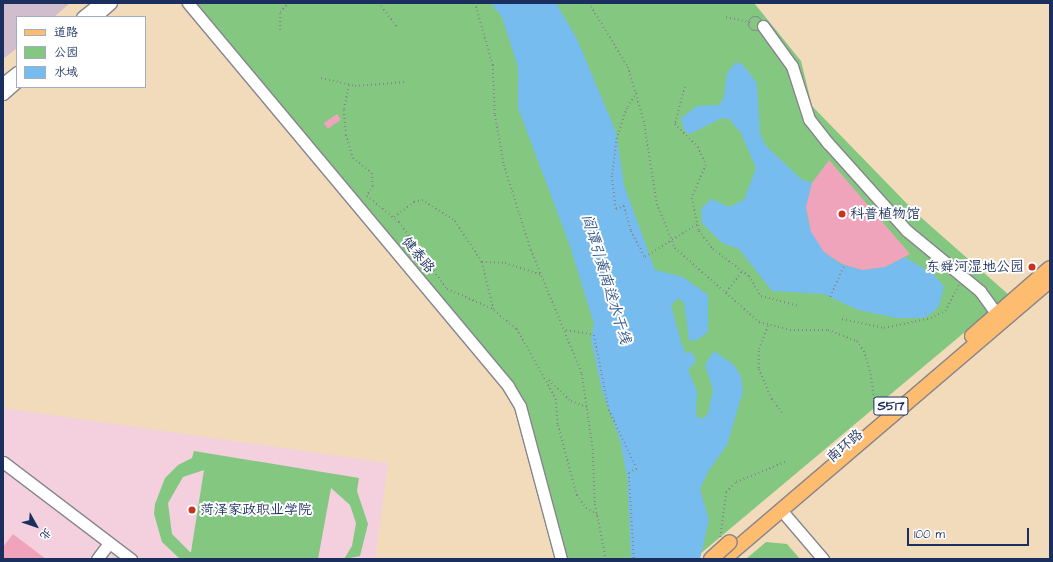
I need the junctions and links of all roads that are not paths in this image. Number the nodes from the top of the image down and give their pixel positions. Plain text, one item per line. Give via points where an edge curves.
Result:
1 (99, 3) edge
2 (111, 3) edge
3 (188, 3) edge
4 (83, 16) edge
5 (96, 16) edge
6 (763, 26) dead end
7 (16, 73) edge
8 (16, 83) edge
9 (3, 84) edge
10 (3, 94) edge
11 (1050, 268) edge
12 (1050, 281) edge
13 (997, 314) junction
14 (4, 465) edge
15 (782, 511) junction
16 (109, 543) junction
17 (726, 550) edge
18 (97, 559) edge
19 (131, 559) edge
20 (561, 559) edge
21 (711, 559) edge
22 (823, 559) edge

1 - 4 street
2 - 5 street
3 - 20 street, 健泰路 via 508,386 520,406
6 - 13 street via 792,66 809,119 828,144 906,230 963,276
7 - 9 street
8 - 10 street
11 - 13 main road, 南环路 / S517
12 - 15 main road, 南环路 / S517
13 - 17 main road, 南环路 / S517
14 - 16 street
15 - 17 main road, 南环路 / S517
15 - 22 street
16 - 18 street
16 - 19 street
17 - 21 main road, 南环路 / S517, bridge

